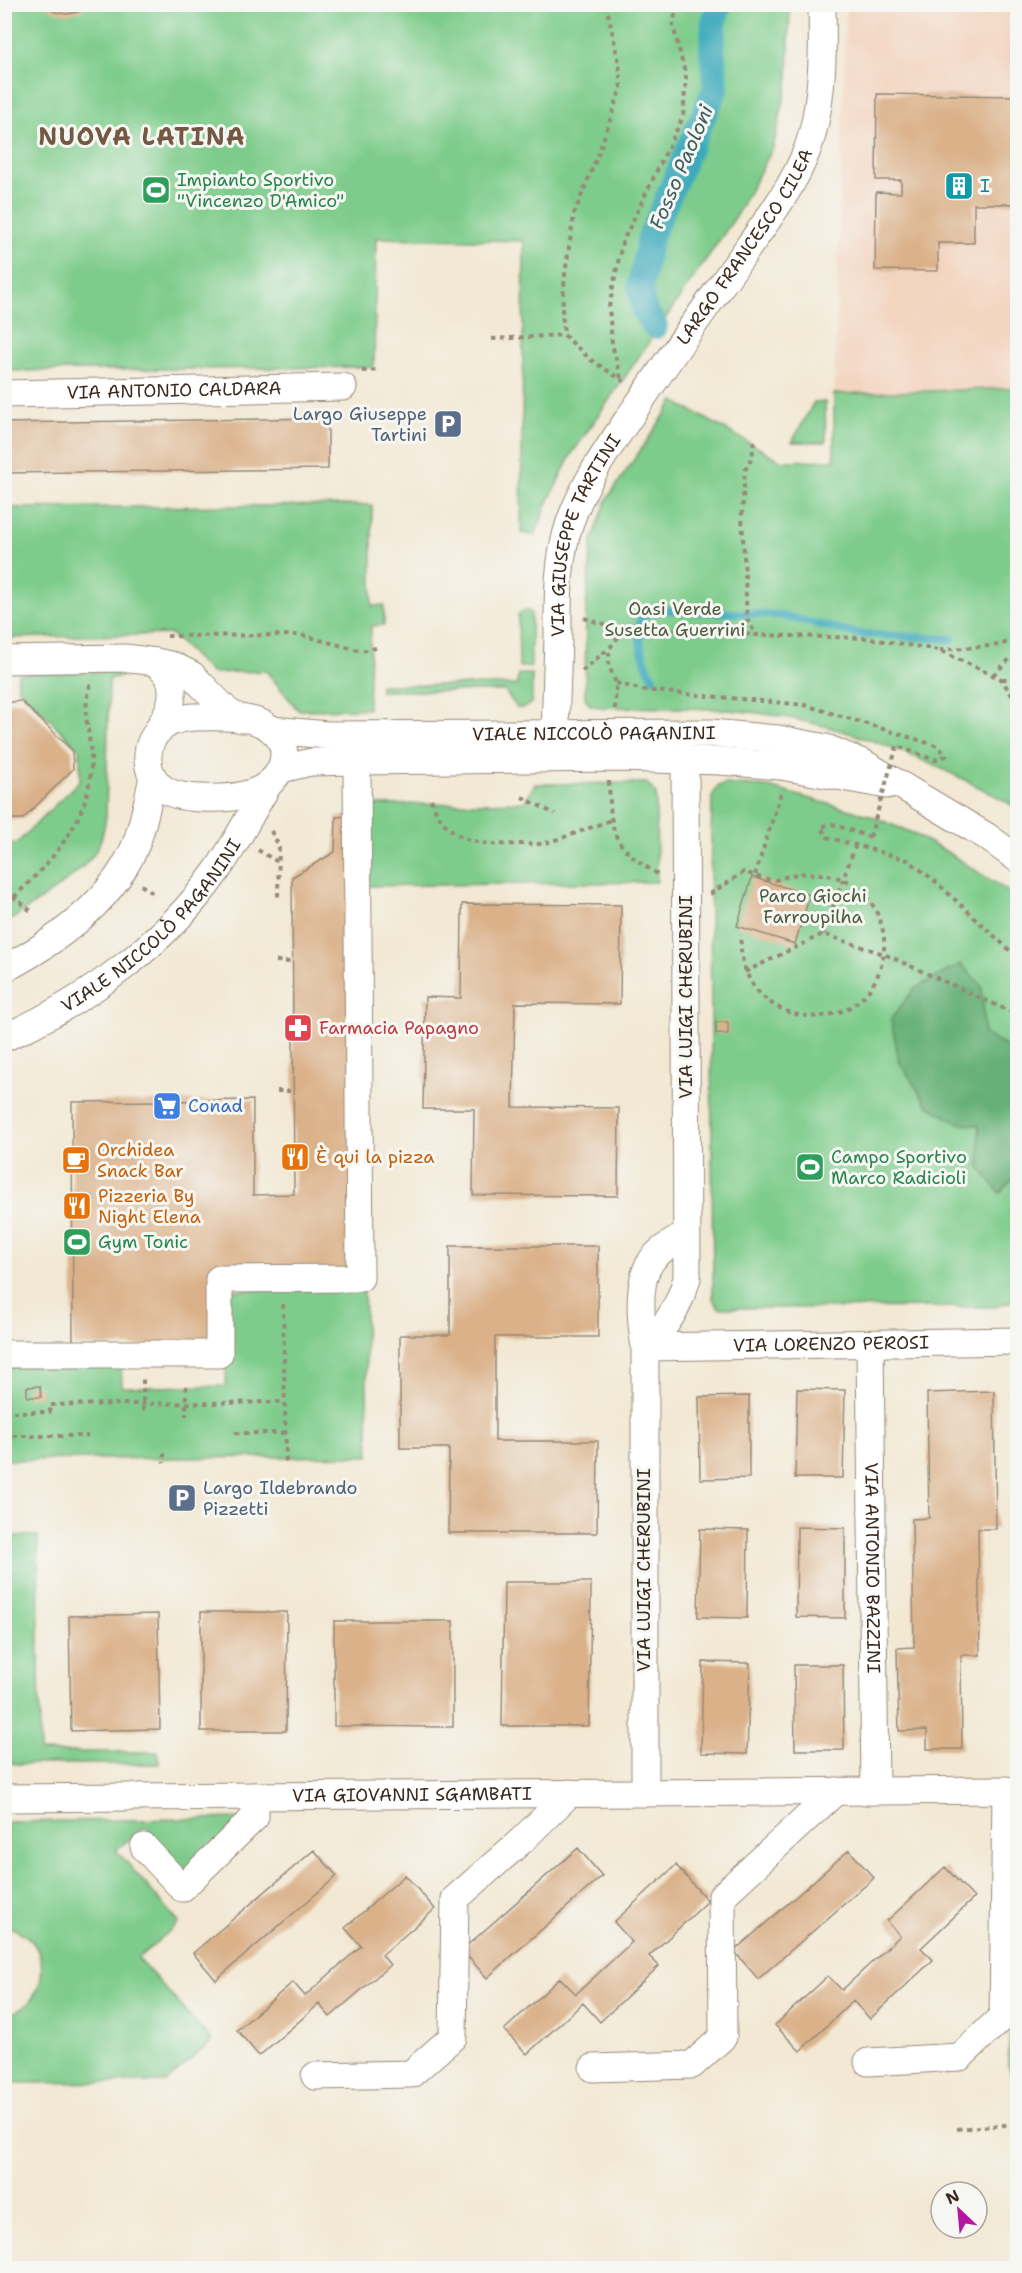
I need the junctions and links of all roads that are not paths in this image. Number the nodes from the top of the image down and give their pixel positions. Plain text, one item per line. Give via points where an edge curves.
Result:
1 (822, 4) edge
2 (670, 356) joint
3 (342, 387) dead end
4 (4, 394) edge
5 (158, 649) junction
6 (4, 660) edge
7 (241, 719) junction
8 (272, 730) junction
9 (156, 733) junction
10 (555, 734) junction
11 (685, 759) junction
12 (357, 761) junction
13 (153, 777) junction
14 (275, 777) junction
15 (907, 788) junction
16 (1017, 859) edge
17 (4, 969) edge
18 (4, 1038) edge
19 (686, 1235) junction
20 (1017, 1341) edge
21 (870, 1344) junction
22 (645, 1347) junction
23 (4, 1354) edge
24 (875, 1790) junction
25 (837, 1791) junction
26 (570, 1793) junction
27 (645, 1793) junction
28 (255, 1796) junction
29 (4, 1798) edge
30 (144, 1847) dead end
31 (868, 2062) dead end
32 (593, 2068) dead end
33 (315, 2076) dead end

1 - 2 street, LARGO FRANCESCO CILEA via 821,71 812,135 799,169
2 - 10 street, VIA GIUSEPPE TARTINI via 587,484 562,546
3 - 4 street, VIA ANTONIO CALDARA
5 - 6 street via 125,658
5 - 7 street via 174,666 192,675 216,702
5 - 9 street via 169,677 171,704
7 - 8 street, VIALE NICCOLÒ PAGANINI via 258,721
7 - 9 street, VIALE NICCOLÒ PAGANINI via 177,719
8 - 10 street, VIALE NICCOLÒ PAGANINI via 328,735
8 - 14 street via 285,755
9 - 13 street via 147,755
10 - 15 street, VIALE NICCOLÒ PAGANINI via 711,734 778,739 826,748
11 - 12 street, VIALE NICCOLÒ PAGANINI
11 - 15 street, VIALE NICCOLÒ PAGANINI via 781,766
11 - 19 street, VIA LUIGI CHERUBINI
12 - 14 street, VIALE NICCOLÒ PAGANINI via 311,762
12 - 23 street via 360,1278 219,1279 219,1354
13 - 14 street, VIALE NICCOLÒ PAGANINI via 164,789 190,796 244,796
13 - 17 street via 142,825 122,872 101,899 61,933
14 - 18 street, VIALE NICCOLÒ PAGANINI via 216,872 160,934 87,992
15 - 16 street, VIALE NICCOLÒ PAGANINI
19 - 22 street, VIA LUIGI CHERUBINI via 687,1278 680,1301
19 - 22 street, VIA LUIGI CHERUBINI via 651,1261 645,1277 640,1319
20 - 21 street, VIA LORENZO PEROSI
21 - 22 street, VIA LORENZO PEROSI
21 - 24 street, VIA ANTONIO BAZZINI
22 - 27 street, VIA LUIGI CHERUBINI
24 - 25 street, VIA GIOVANNI SGAMBATI
24 - 31 street, VIA GIOVANNI SGAMBATI via 1006,1790 1003,2016 960,2058
25 - 27 street, VIA GIOVANNI SGAMBATI
25 - 32 street via 722,1896 723,2037 692,2065
26 - 27 street, VIA GIOVANNI SGAMBATI
26 - 28 street, VIA GIOVANNI SGAMBATI
26 - 33 street, VIA GIOVANNI SGAMBATI via 455,1899 453,2037 411,2074
28 - 29 street, VIA GIOVANNI SGAMBATI
28 - 30 street via 255,1817 182,1888

